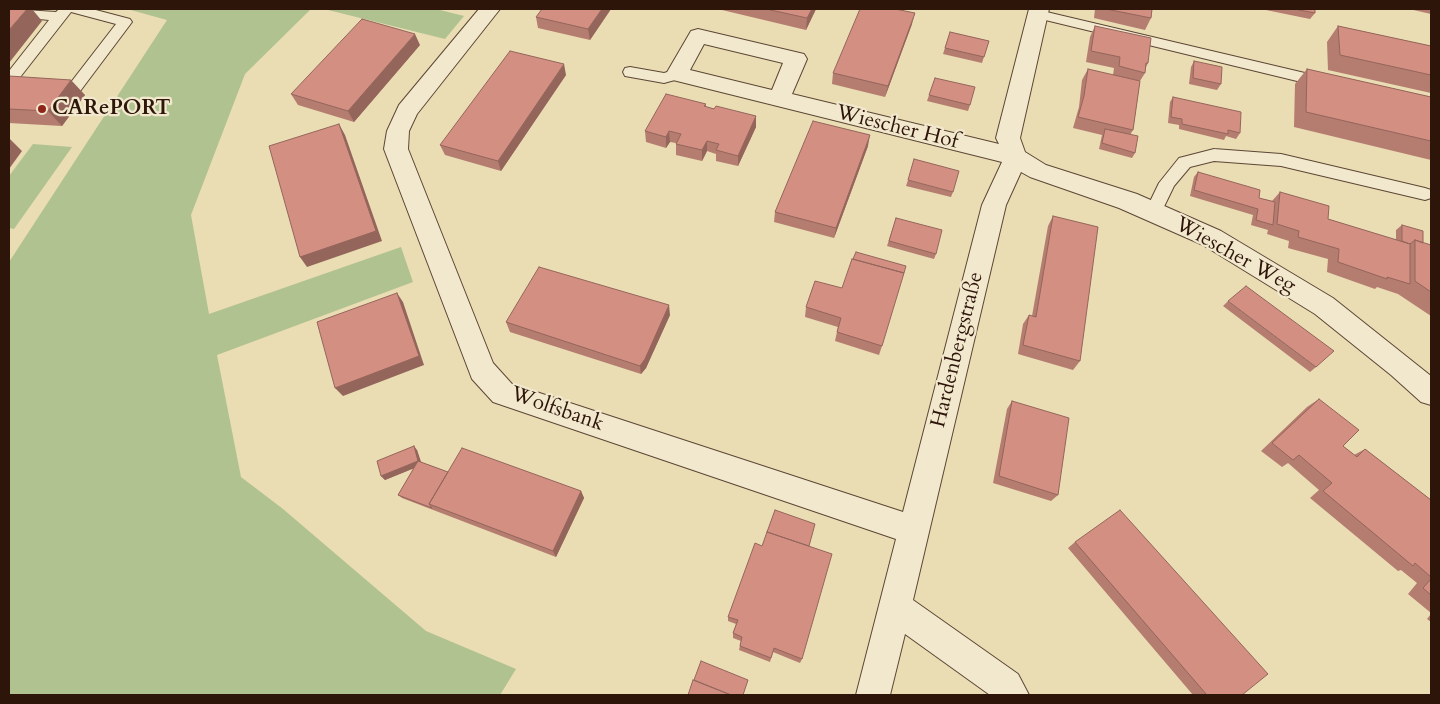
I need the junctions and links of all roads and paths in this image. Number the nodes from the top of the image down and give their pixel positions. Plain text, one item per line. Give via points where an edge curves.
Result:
1 (76, 9) edge
2 (490, 9) edge
3 (1039, 11) edge
4 (9, 12) edge
5 (63, 13) edge
6 (630, 72) dead end
7 (677, 74) junction
8 (9, 81) edge
9 (1335, 86) edge
10 (70, 94) edge
11 (779, 99) junction
12 (1016, 157) junction
13 (1425, 194) dead end
14 (1153, 212) junction
15 (1431, 393) edge
16 (913, 530) junction
17 (895, 607) junction
18 (873, 695) edge
19 (1012, 695) edge

1 - 10 lane via 125,22
2 - 16 street, Wolfsbank via 407,112 398,131 396,149 479,361 491,382 503,393
3 - 9 lane
3 - 12 street via 1008,138
4 - 5 lane
5 - 8 lane
6 - 7 lane via 664,78
7 - 11 street, Wiescher Hof
7 - 11 street via 698,36 796,59
11 - 12 street, Wiescher Hof
12 - 14 street, Wiescher Weg via 1038,171
12 - 16 street, Hardenbergstraße via 994,205
13 - 14 lane via 1282,160 1214,155 1185,162 1167,183
14 - 15 street, Wiescher Weg via 1212,238 1324,306
16 - 17 street, Hardenbergstraße
17 - 18 street, Hardenbergstraße
17 - 19 street via 1006,686

